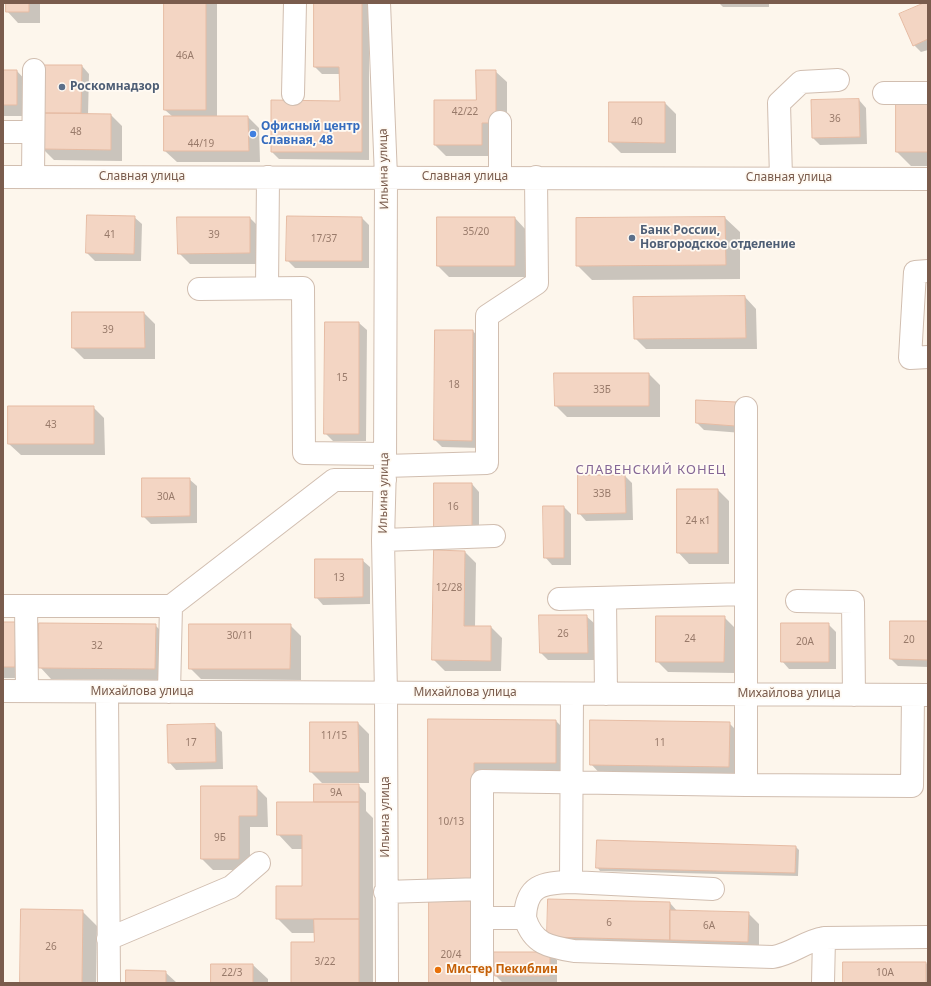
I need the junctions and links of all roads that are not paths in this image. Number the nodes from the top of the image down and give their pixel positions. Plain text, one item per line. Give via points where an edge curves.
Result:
1 (295, 3) edge
2 (379, 3) edge
3 (34, 70) dead end
4 (838, 80) dead end
5 (884, 93) dead end
6 (928, 93) edge
7 (293, 94) dead end
8 (500, 122) dead end
9 (3, 132) edge
10 (33, 132) junction
11 (3, 177) edge
12 (33, 177) junction
13 (268, 177) junction
14 (386, 177) junction
15 (500, 177) junction
16 (536, 177) junction
17 (781, 178) junction
18 (928, 179) edge
19 (928, 271) edge
20 (267, 288) junction
21 (199, 289) dead end
22 (928, 357) edge
23 (746, 408) dead end
24 (385, 466) junction
25 (494, 536) dead end
26 (383, 540) junction
27 (746, 594) junction
28 (605, 598) junction
29 (558, 599) dead end
30 (797, 601) dead end
31 (3, 606) edge
32 (26, 606) junction
33 (170, 606) junction
34 (3, 691) edge
35 (27, 691) junction
36 (108, 692) junction
37 (169, 692) junction
38 (386, 694) junction
39 (572, 694) junction
40 (606, 694) junction
41 (746, 694) junction
42 (854, 695) junction
43 (920, 695) edge
44 (572, 782) junction
45 (746, 785) junction
46 (920, 786) edge
47 (258, 863) dead end
48 (571, 882) junction
49 (482, 889) junction
50 (713, 889) dead end
51 (385, 892) junction
52 (482, 918) junction
53 (525, 918) junction
54 (928, 937) edge
55 (824, 938) junction
56 (108, 939) junction
57 (109, 983) edge
58 (387, 983) edge
59 (482, 983) edge
60 (823, 983) edge

1 - 7 street
2 - 14 street, Ильина улица
3 - 10 street
4 - 17 street via 801,82 779,103
5 - 6 street
8 - 15 street
9 - 10 street
10 - 12 street
11 - 12 street, Славная улица
12 - 13 street, Славная улица
13 - 14 street, Славная улица
13 - 20 street
14 - 15 street, Славная улица
14 - 24 street, Ильина улица
15 - 16 street, Славная улица
16 - 17 street, Славная улица
16 - 24 street via 537,284 488,316 487,463
17 - 18 street, Славная улица
19 - 22 street via 915,272 910,358
20 - 21 street
20 - 24 street via 303,288 304,454
23 - 27 street
24 - 26 street, Ильина улица
24 - 33 street via 334,480
25 - 26 street
26 - 38 street, Ильина улица
27 - 28 street
27 - 41 street
28 - 29 street
28 - 40 street
30 - 42 street via 853,602
31 - 32 street
32 - 33 street
32 - 35 street
33 - 37 street
34 - 35 street, Михайлова улица
35 - 36 street, Михайлова улица
36 - 37 street, Михайлова улица
36 - 56 street
37 - 38 street, Михайлова улица
38 - 39 street, Михайлова улица
38 - 51 street, Ильина улица
39 - 40 street, Михайлова улица
39 - 44 street
40 - 41 street, Михайлова улица
41 - 42 street, Михайлова улица
41 - 45 street
42 - 43 street, Михайлова улица
43 - 46 street
44 - 45 street
44 - 48 street
44 - 49 street via 482,781
45 - 46 street
47 - 56 street via 231,887
48 - 50 street
48 - 53 street via 537,888 530,894 526,903
49 - 51 street
49 - 52 street
51 - 58 street, Ильина улица
52 - 53 street
52 - 59 street
53 - 55 street via 529,931 539,941 574,951 773,957 788,954 808,942
54 - 55 street
55 - 60 street
56 - 57 street

